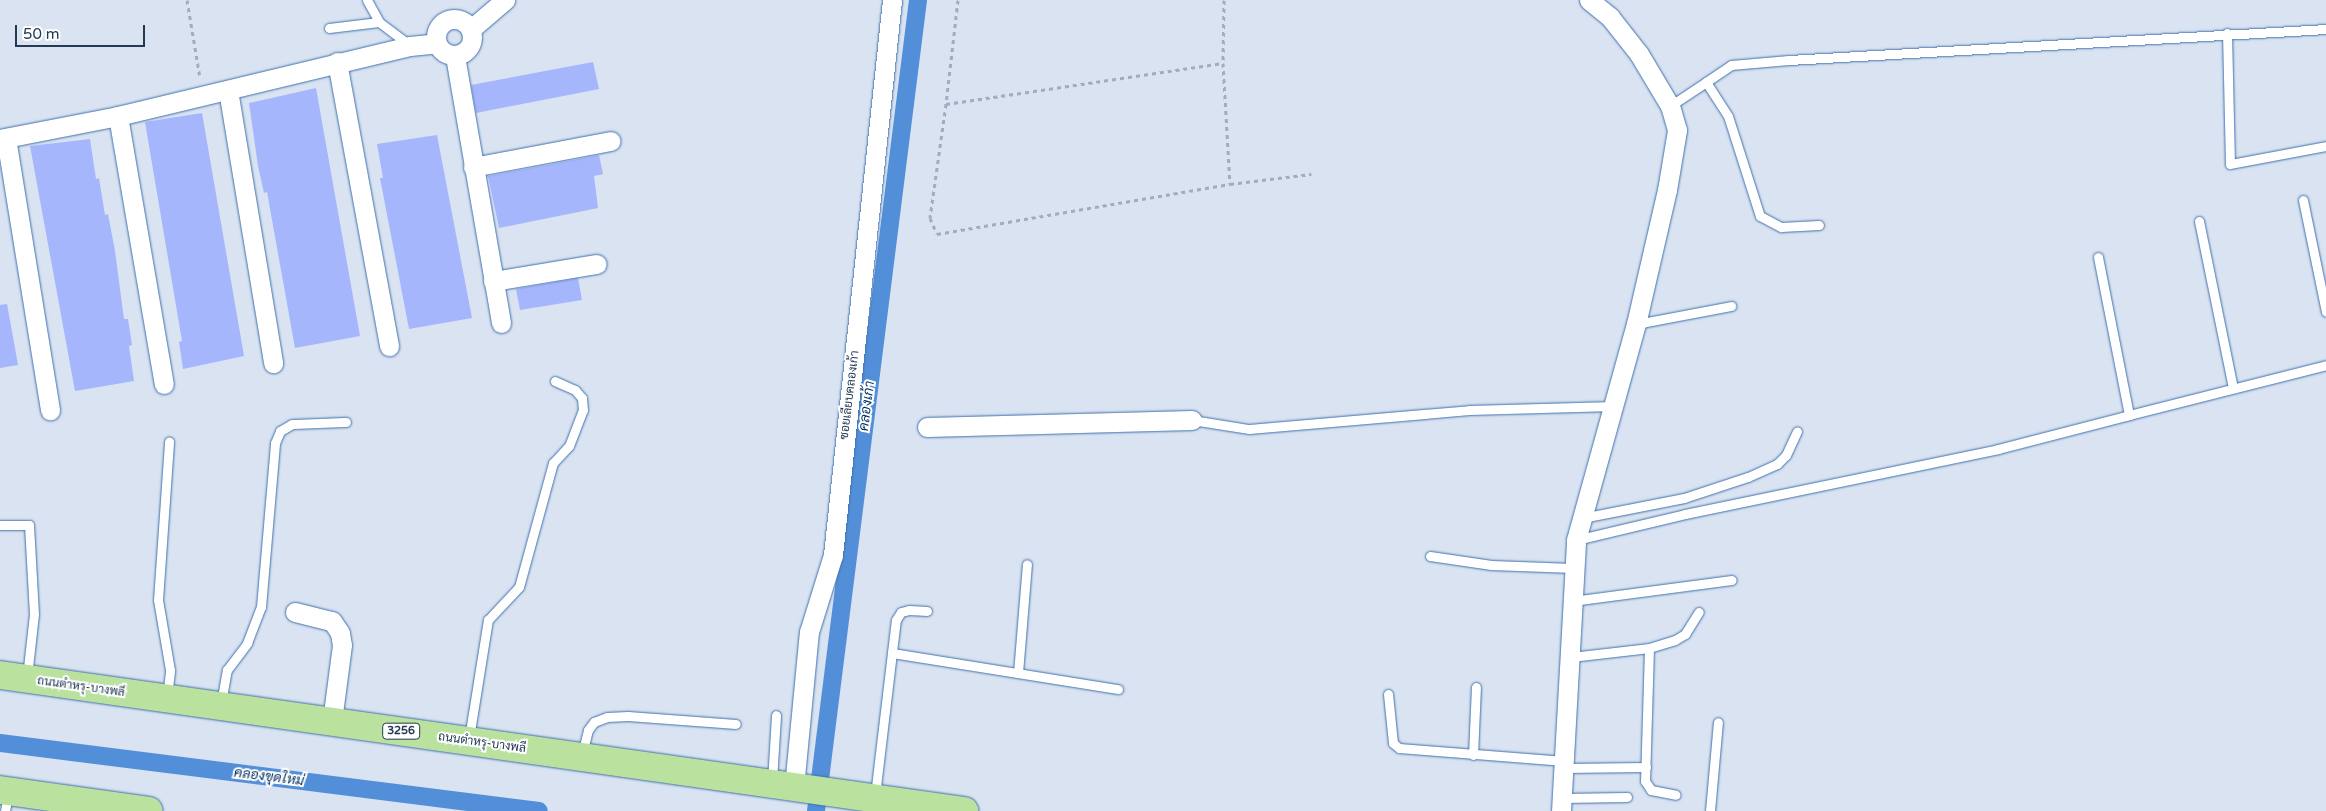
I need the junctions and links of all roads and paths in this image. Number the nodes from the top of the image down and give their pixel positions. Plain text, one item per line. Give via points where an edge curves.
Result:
1 (187, 0) edge
2 (367, 0) edge
3 (506, 0) edge
4 (891, 0) edge
5 (958, 0) edge
6 (1224, 0) edge
7 (1589, 0) edge
8 (379, 22) junction
9 (330, 28) dead end
10 (470, 29) junction
11 (2326, 29) edge
12 (2227, 33) junction
13 (437, 43) junction
14 (410, 46) junction
15 (455, 56) junction
16 (337, 62) junction
17 (1224, 63) junction
18 (1706, 82) junction
19 (228, 90) junction
20 (203, 96) junction
21 (946, 104) junction
22 (1670, 106) junction
23 (118, 116) junction
24 (3, 139) edge
25 (612, 141) dead end
26 (2326, 146) edge
27 (473, 167) junction
28 (1311, 174) dead end
29 (1230, 184) junction
30 (2303, 200) dead end
31 (2199, 221) dead end
32 (1819, 225) dead end
33 (2098, 258) dead end
34 (596, 264) dead end
35 (493, 281) junction
36 (1731, 306) dead end
37 (2326, 312) edge
38 (501, 323) dead end
39 (1636, 324) junction
40 (389, 346) dead end
41 (273, 363) dead end
42 (2326, 365) edge
43 (555, 381) dead end
44 (164, 384) dead end
45 (2233, 388) junction
46 (1615, 406) junction
47 (50, 410) dead end
48 (2129, 415) junction
49 (1192, 420) joint
50 (346, 422) dead end
51 (927, 427) dead end
52 (1798, 431) dead end
53 (169, 441) dead end
54 (1582, 518) junction
55 (0, 524) edge
56 (1576, 540) junction
57 (1430, 556) dead end
58 (1027, 564) dead end
59 (1573, 568) junction
60 (1732, 580) dead end
61 (1572, 601) junction
62 (927, 611) dead end
63 (295, 612) dead end
64 (1699, 612) dead end
65 (1649, 648) junction
66 (892, 653) junction
67 (1571, 657) junction
68 (1018, 673) junction
69 (0, 675) edge
70 (27, 679) junction
71 (1476, 687) dead end
72 (1118, 689) dead end
73 (1388, 694) dead end
74 (167, 698) junction
75 (220, 706) junction
76 (776, 715) dead end
77 (332, 721) junction
78 (1718, 722) dead end
79 (736, 724) dead end
80 (469, 741) junction
81 (1473, 755) junction
82 (581, 757) junction
83 (1564, 764) junction
84 (1646, 767) junction
85 (792, 790) junction
86 (1676, 794) dead end
87 (4, 797) edge
88 (1627, 797) dead end
89 (874, 798) junction
90 (840, 804) edge
91 (1561, 805) edge
92 (149, 811) edge
93 (964, 811) edge
94 (1710, 811) edge

1 - 20 path
2 - 8 lane
3 - 10 street
4 - 85 street, ซอยเลียบคลองเก้า via 832,554 808,632
5 - 21 path
6 - 17 path
7 - 22 street via 1610,17 1639,54
8 - 9 lane
8 - 14 lane
10 - 13 street via 466,23 451,19 438,28
10 - 15 street via 471,46
11 - 12 lane
12 - 18 lane via 1731,65
12 - 26 lane via 2230,164
13 - 14 street
13 - 15 street via 441,50
14 - 16 street
15 - 27 street
16 - 19 street
16 - 40 street
17 - 21 path
17 - 29 path
18 - 22 lane
18 - 32 lane via 1728,116 1760,216 1781,227
19 - 20 street
19 - 41 street
20 - 23 street
21 - 29 path via 930,218 937,234
22 - 39 street via 1677,130 1676,146
23 - 24 street
23 - 44 street
24 - 47 street
25 - 27 street
27 - 35 street
28 - 29 path
30 - 37 lane
31 - 45 lane
33 - 48 lane
34 - 35 street
35 - 38 street
36 - 39 lane
39 - 46 street
42 - 45 lane
43 - 80 lane via 575,390 582,398 583,410 569,446 553,463 519,587 488,620
45 - 48 lane
46 - 49 lane via 1469,410 1250,429
46 - 54 street
48 - 56 lane via 1998,449
49 - 51 street
50 - 75 lane via 292,424 280,431 275,443 261,607 247,643 227,670
52 - 54 lane via 1786,455 1748,477 1684,498
53 - 74 lane via 158,600 170,670
54 - 56 street
55 - 70 lane via 29,525 34,614
56 - 59 street
57 - 59 lane via 1492,565
58 - 68 lane
59 - 61 street
60 - 61 lane
61 - 67 street
62 - 66 lane via 901,612 896,620
63 - 77 street via 332,621 340,633 342,645
64 - 65 lane via 1685,634
65 - 67 lane
65 - 84 lane
66 - 68 lane
66 - 89 lane
67 - 83 street
68 - 72 lane
69 - 70 main road, ถนนตำหรุ-บางพลี / 3256
70 - 74 main road, ถนนตำหรุ-บางพลี / 3256
71 - 81 lane
73 - 81 lane via 1393,743 1399,748
74 - 75 main road, ถนนตำหรุ-บางพลี / 3256
75 - 77 main road, ถนนตำหรุ-บางพลี / 3256
76 - 85 lane
77 - 80 main road, ถนนตำหรุ-บางพลี / 3256
78 - 94 lane
79 - 82 lane via 607,717 594,722 588,730
80 - 82 main road, ถนนตำหรุ-บางพลี / 3256
81 - 83 lane
82 - 85 main road, ถนนตำหรุ-บางพลี / 3256 via 707,774
83 - 84 lane
83 - 91 street
84 - 86 lane via 1647,787
85 - 90 main road, ถนนตำหรุ-บางพลี / 3256
87 - 92 main road
88 - 91 lane
89 - 90 main road, ถนนตำหรุ-บางพลี / 3256
89 - 93 main road, ถนนตำหรุ-บางพลี / 3256

